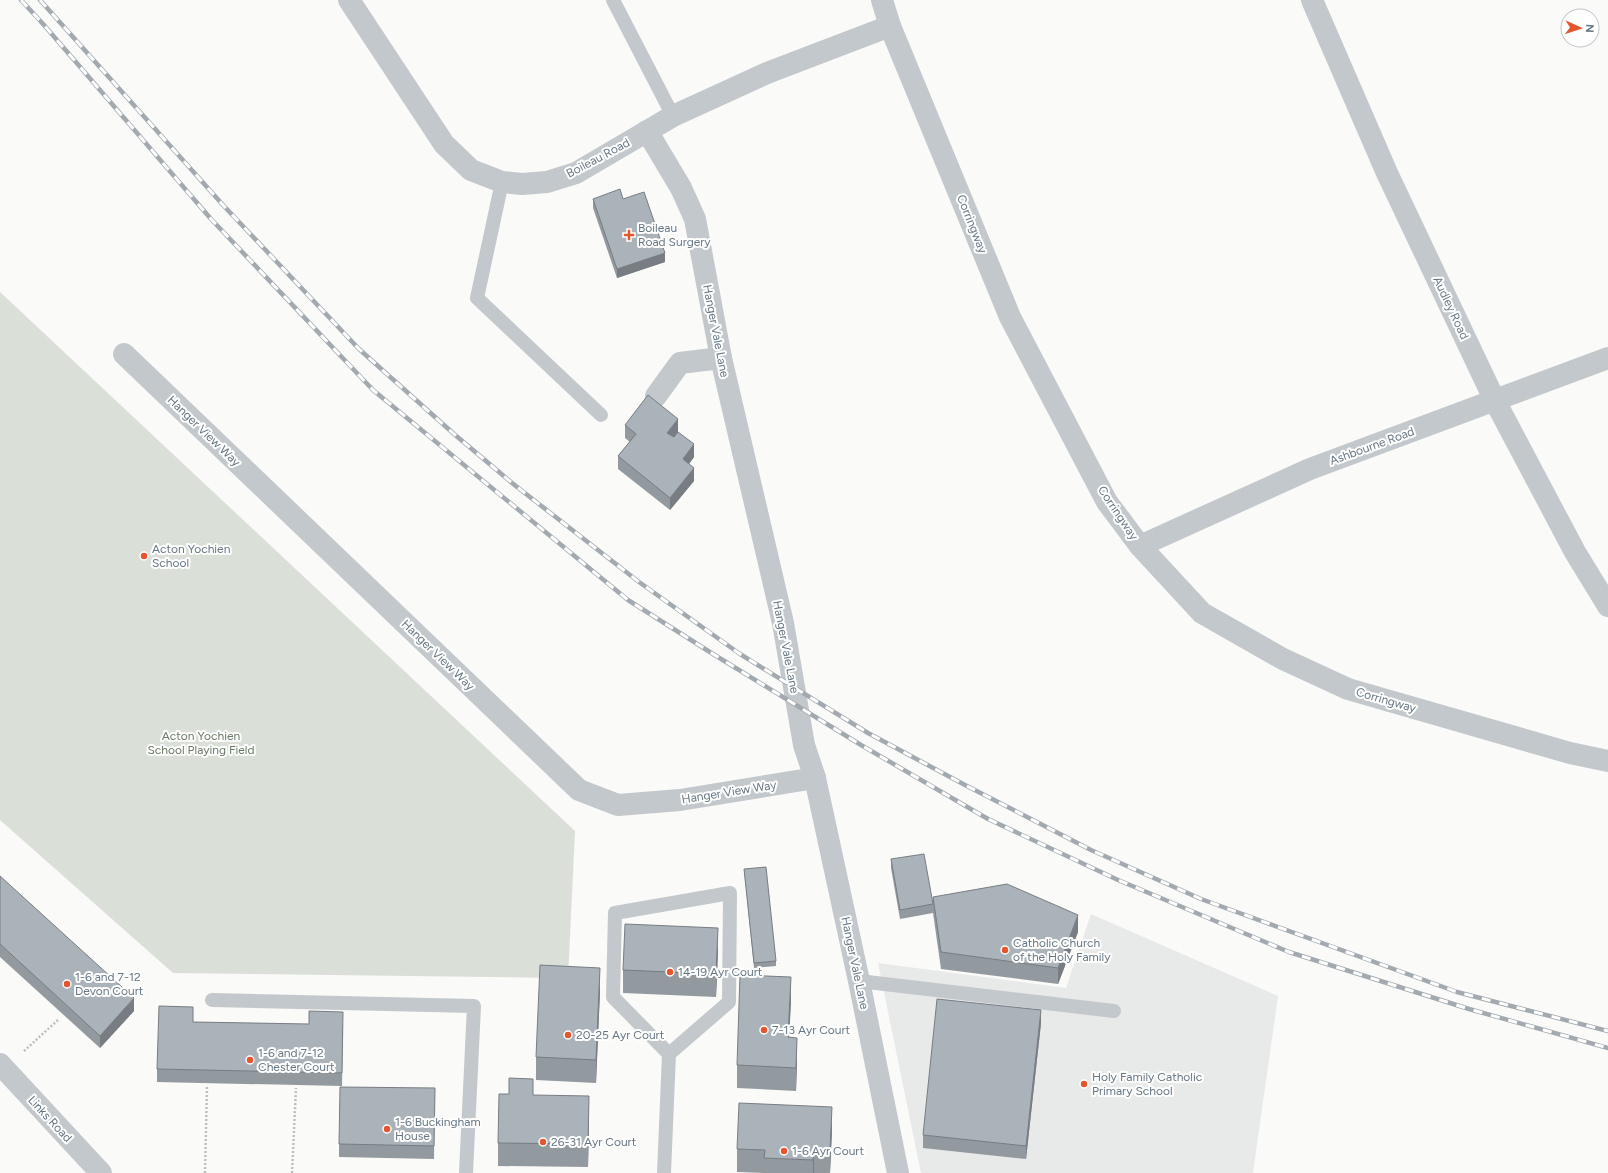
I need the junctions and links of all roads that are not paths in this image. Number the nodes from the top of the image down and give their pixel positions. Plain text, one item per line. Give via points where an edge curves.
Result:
1 (349, 0) edge
2 (613, 0) edge
3 (882, 0) edge
4 (1312, 0) edge
5 (890, 26) junction
6 (673, 116) junction
7 (647, 131) junction
8 (502, 182) junction
9 (124, 354) dead end
10 (721, 358) junction
11 (1608, 358) edge
12 (656, 396) dead end
13 (1495, 401) junction
14 (601, 415) dead end
15 (1140, 546) junction
16 (1608, 606) edge
17 (1608, 761) edge
18 (815, 778) junction
19 (859, 981) junction
20 (212, 1000) dead end
21 (1114, 1011) dead end
22 (669, 1054) junction
23 (2, 1067) edge
24 (101, 1173) edge
25 (466, 1173) edge
26 (664, 1173) edge
27 (898, 1173) edge

1 - 8 street, Boileau Road via 444,144 471,170
2 - 6 lane
3 - 5 street, Corringway
4 - 13 street, Audley Road via 1387,173
5 - 6 street, Boileau Road via 767,72
5 - 15 street, Corringway via 1010,317 1107,502
6 - 7 street, Boileau Road
7 - 8 street, Boileau Road via 576,173 547,182
7 - 10 street, Hanger Vale Lane via 681,188 695,219
8 - 14 lane via 477,298
9 - 18 street, Hanger View Way via 579,790 618,805 680,800
10 - 12 street via 680,363
10 - 18 street, Hanger Vale Lane via 783,623 804,745
11 - 13 street, Ashbourne Road
13 - 15 street, Ashbourne Road via 1310,469
13 - 16 street, Audley Road via 1575,552
15 - 17 street, Corringway via 1202,613 1290,662 1348,689 1570,753
18 - 19 street, Hanger Vale Lane
19 - 21 lane
19 - 27 street, Hanger Vale Lane
20 - 25 lane via 474,1006
22 - 22 lane via 730,1002 730,893 615,913 614,998
22 - 26 lane
23 - 24 street, Links Road

